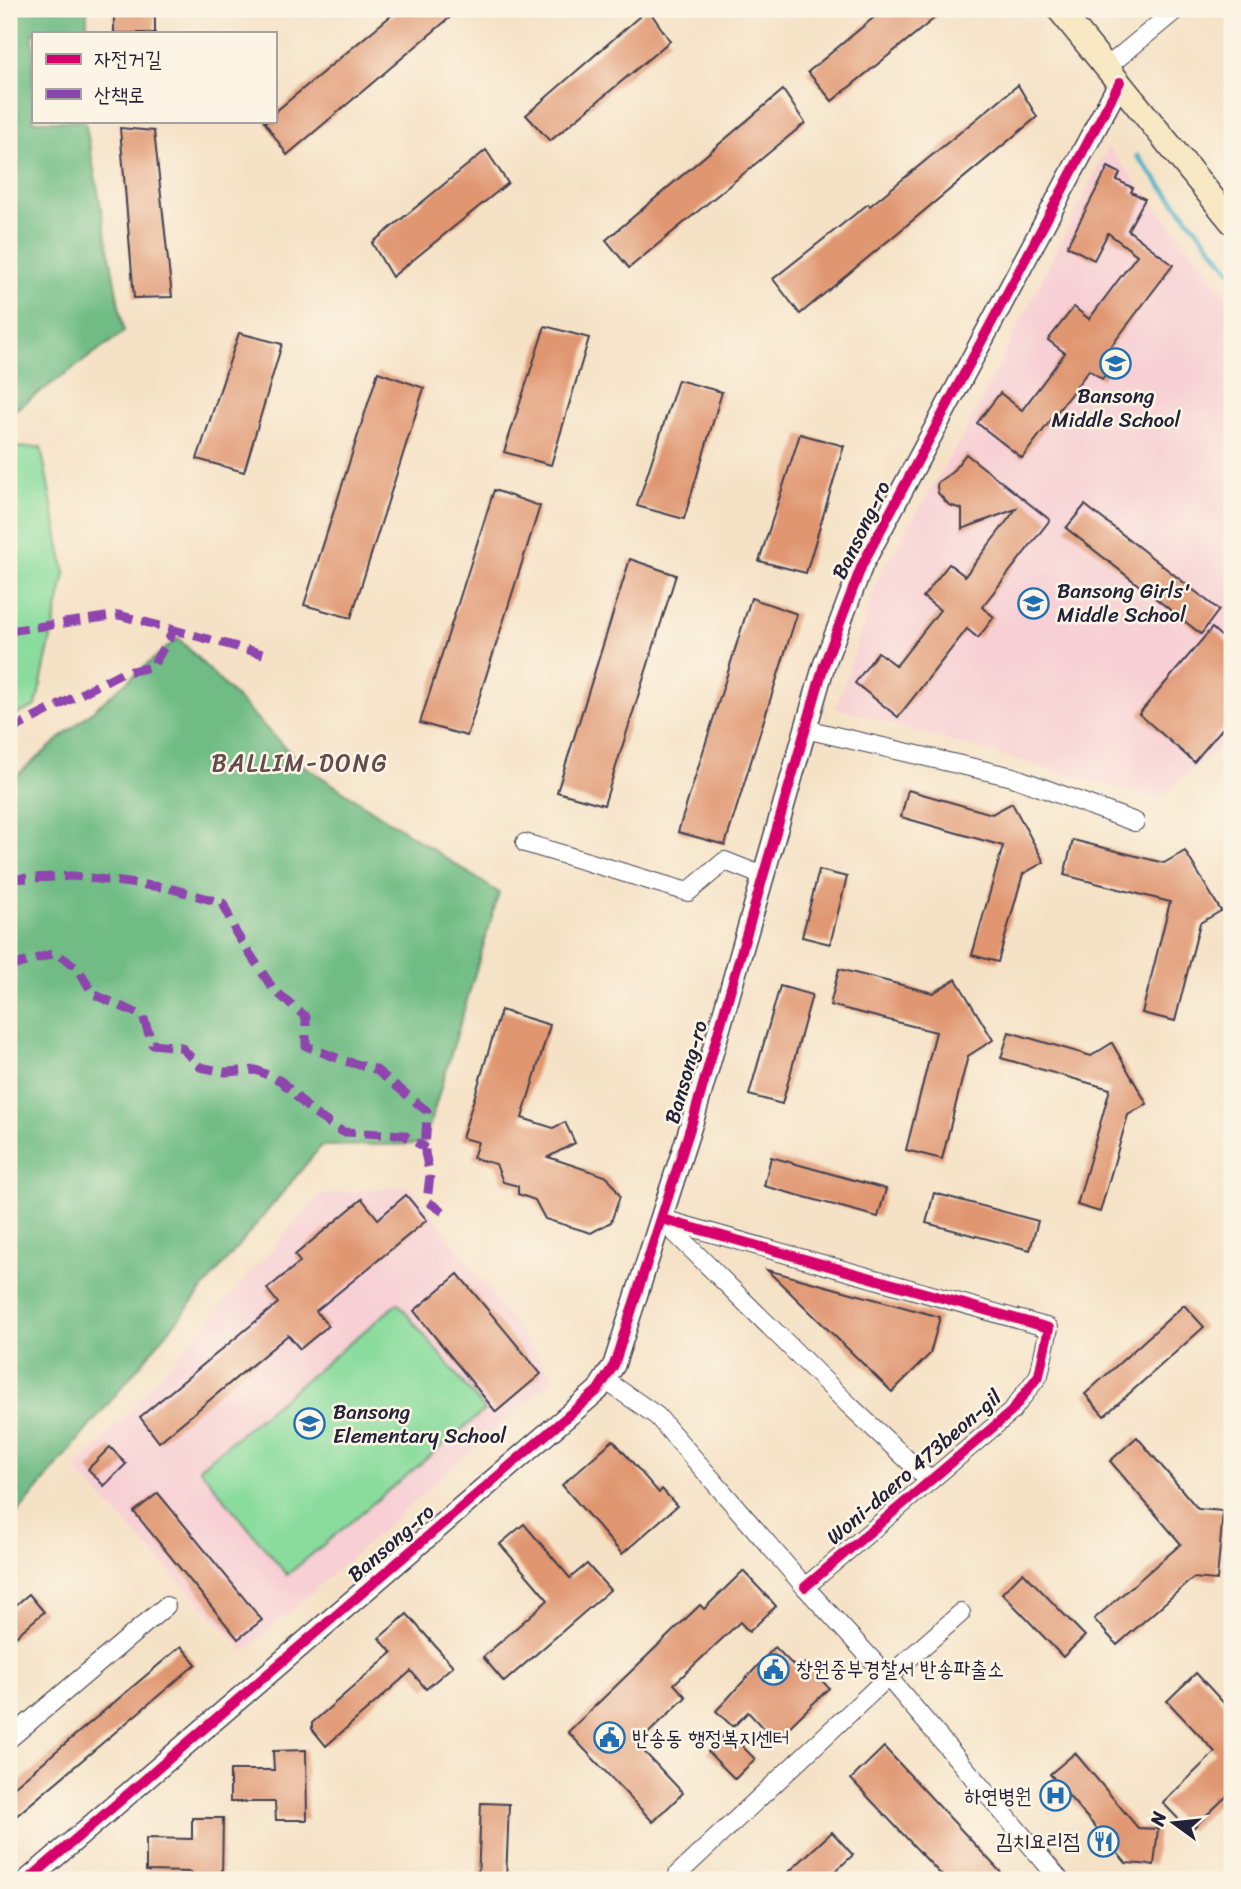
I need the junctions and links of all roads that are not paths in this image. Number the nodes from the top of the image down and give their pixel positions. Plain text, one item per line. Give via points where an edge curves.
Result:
1 (1059, 9) edge
2 (1177, 9) edge
3 (1114, 75) junction
4 (1232, 222) edge
5 (805, 729) junction
6 (1135, 821) dead end
7 (525, 843) dead end
8 (763, 876) junction
9 (662, 1220) junction
10 (605, 1380) junction
11 (930, 1481) junction
12 (805, 1587) junction
13 (166, 1606) dead end
14 (961, 1613) dead end
15 (888, 1677) junction
16 (9, 1739) edge
17 (678, 1874) dead end
18 (28, 1880) edge
19 (1060, 1880) edge

1 - 3 main road
2 - 3 street
3 - 4 main road
3 - 5 street, Bansong-ro via 862,565
5 - 6 street via 1013,777
5 - 8 street, Bansong-ro
7 - 8 street via 688,892 725,861
8 - 9 street, Bansong-ro
9 - 10 street, Bansong-ro
9 - 11 street
9 - 11 street, Woni-daero 473beon-gil via 1049,1328 1039,1375 1011,1412
10 - 12 street via 657,1416
10 - 18 street, Bansong-ro
11 - 12 street, Woni-daero 473beon-gil
12 - 15 street
13 - 16 street
14 - 15 street
15 - 17 street
15 - 19 street

